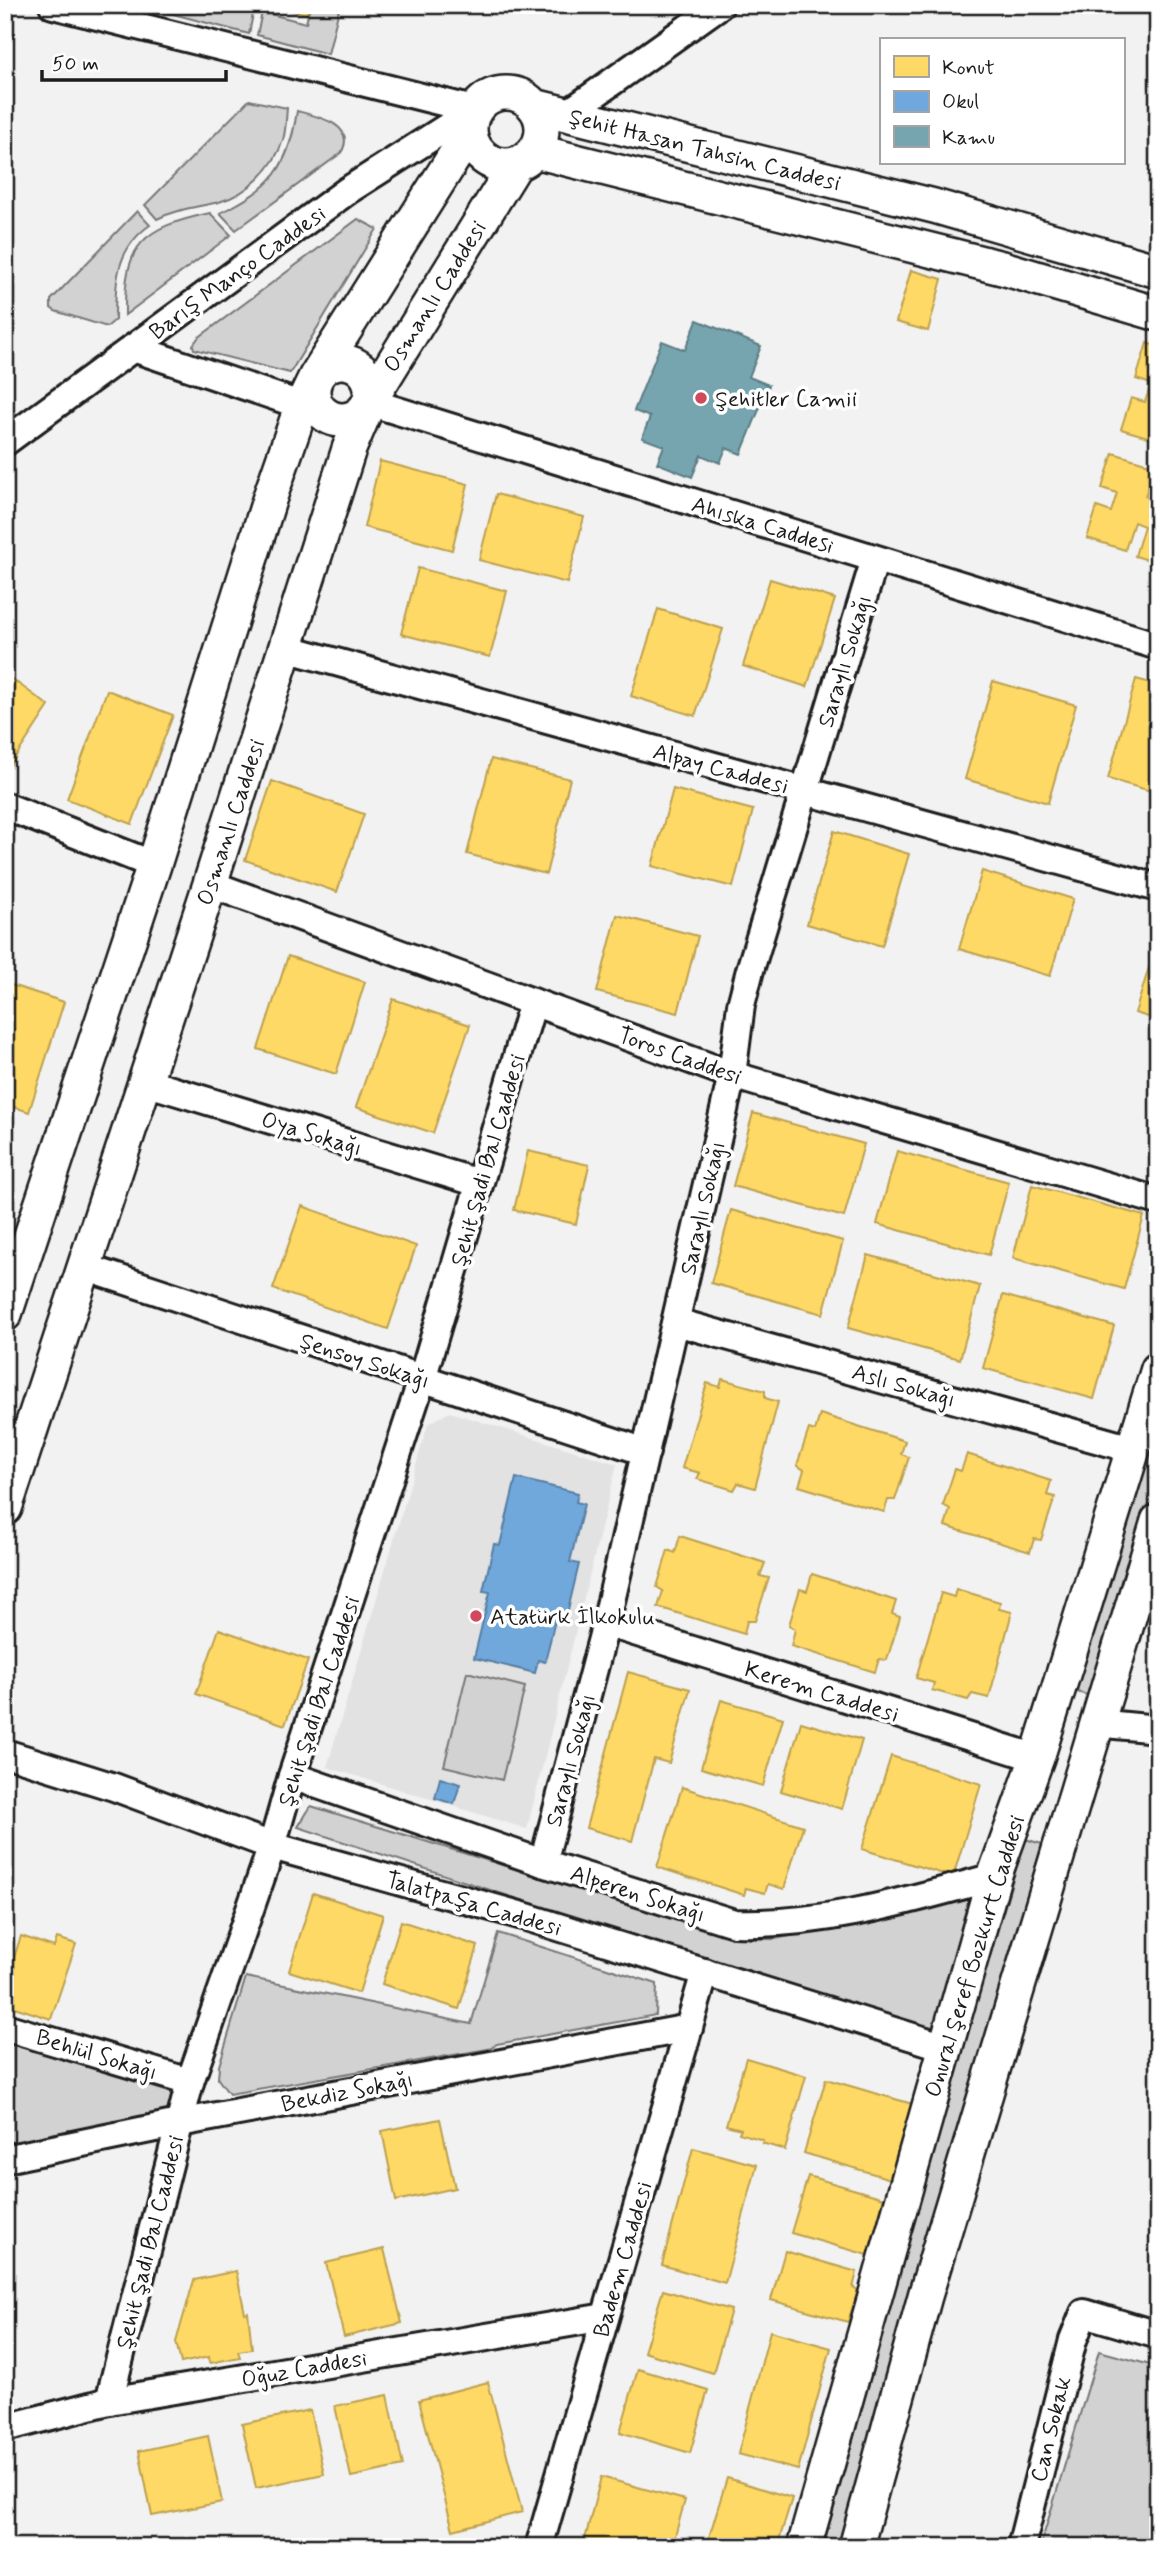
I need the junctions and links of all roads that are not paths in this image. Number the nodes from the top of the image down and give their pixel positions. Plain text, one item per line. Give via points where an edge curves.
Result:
1 (53, 5) edge
2 (720, 5) edge
3 (534, 106) junction
4 (567, 114) junction
5 (472, 122) junction
6 (526, 157) junction
7 (1158, 271) edge
8 (1158, 314) edge
9 (133, 348) junction
10 (316, 376) junction
11 (369, 402) junction
12 (312, 409) junction
13 (5, 442) edge
14 (875, 559) junction
15 (1158, 646) edge
16 (285, 648) junction
17 (804, 791) junction
18 (5, 806) edge
19 (154, 865) junction
20 (210, 884) junction
21 (1158, 888) edge
22 (533, 1002) junction
23 (732, 1074) junction
24 (145, 1082) junction
25 (479, 1183) junction
26 (1158, 1201) edge
27 (84, 1267) junction
28 (5, 1314) edge
29 (676, 1322) junction
30 (1158, 1369) edge
31 (422, 1378) junction
32 (1132, 1449) junction
33 (646, 1452) junction
34 (5, 1508) edge
35 (1158, 1521) edge
36 (606, 1623) junction
37 (1095, 1723) junction
38 (1158, 1730) edge
39 (5, 1753) edge
40 (1037, 1758) junction
41 (292, 1776) junction
42 (272, 1846) junction
43 (543, 1863) junction
44 (994, 1877) junction
45 (705, 1972) junction
46 (5, 2026) edge
47 (689, 2028) junction
48 (945, 2047) junction
49 (190, 2082) junction
50 (179, 2123) junction
51 (5, 2159) edge
52 (605, 2316) junction
53 (1158, 2335) edge
54 (109, 2401) junction
55 (5, 2428) edge
56 (539, 2547) edge
57 (804, 2547) edge
58 (856, 2547) edge
59 (1021, 2547) edge

1 - 5 street
2 - 4 street
3 - 4 main road, Şehit Hasan Tahsin Caddesi
3 - 5 main road via 515,93 503,92 481,101
3 - 6 main road via 541,139
4 - 7 main road, Şehit Hasan Tahsin Caddesi via 934,206
5 - 6 main road via 473,145 491,163 503,166
5 - 9 street, Barış Manço Caddesi via 347,191
5 - 10 main road
6 - 8 main road, Şehit Hasan Tahsin Caddesi via 1006,269
6 - 11 main road, Osmanlı Caddesi
9 - 12 street
9 - 13 street, Barış Manço Caddesi
10 - 11 main road via 331,363 359,366 370,383
10 - 12 main road
11 - 12 main road via 348,420
11 - 14 street, Ahıska Caddesi
11 - 16 main road, Osmanlı Caddesi via 337,484
12 - 19 main road via 270,497
14 - 15 street, Ahıska Caddesi
14 - 17 street, Saraylı Sokağı
16 - 17 street, Alpay Caddesi
16 - 20 main road, Osmanlı Caddesi
17 - 21 street, Alpay Caddesi
17 - 23 street, Saraylı Sokağı via 741,1005
18 - 19 street
19 - 28 main road
20 - 22 street, Toros Caddesi
20 - 24 main road, Osmanlı Caddesi
22 - 23 street, Toros Caddesi
22 - 25 street, Şehit Şadi Bal Caddesi
23 - 26 street, Toros Caddesi
23 - 29 street, Saraylı Sokağı
24 - 25 street, Oya Sokağı
24 - 27 main road, Osmanlı Caddesi
25 - 31 street, Şehit Şadi Bal Caddesi
27 - 31 street, Şensoy Sokağı
27 - 34 main road, Osmanlı Caddesi
29 - 32 street, Aslı Sokağı
29 - 33 street, Saraylı Sokağı
30 - 32 main road, Onural Şeref Bozkurt Caddesi
31 - 33 street, Şensoy Sokağı
31 - 41 street, Şehit Şadi Bal Caddesi
32 - 40 main road, Onural Şeref Bozkurt Caddesi
33 - 36 street, Saraylı Sokağı
35 - 37 main road
36 - 40 street, Kerem Caddesi
36 - 43 street, Saraylı Sokağı
37 - 38 street
37 - 58 main road via 925,2296
39 - 42 street, Talatpaşa Caddesi via 114,1787
40 - 44 main road, Onural Şeref Bozkurt Caddesi
41 - 42 street, Şehit Şadi Bal Caddesi
41 - 43 street, Alperen Sokağı
42 - 45 street, Talatpaşa Caddesi
42 - 49 street, Şehit Şadi Bal Caddesi
43 - 44 street, Alperen Sokağı via 698,1913 734,1923 762,1924 863,1912
44 - 48 main road, Onural Şeref Bozkurt Caddesi
45 - 47 street, Badem Caddesi
45 - 48 street, Talatpaşa Caddesi
46 - 49 street, Behlül Sokağı
47 - 50 street, Bekdiz Sokağı
47 - 52 street, Badem Caddesi
48 - 57 main road, Onural Şeref Bozkurt Caddesi
49 - 50 street, Şehit Şadi Bal Caddesi
50 - 51 street, Bekdiz Sokağı
50 - 54 street, Şehit Şadi Bal Caddesi
52 - 54 street, Oğuz Caddesi
52 - 56 street, Badem Caddesi
53 - 59 street, Can Sokak via 1084,2313 1073,2340
54 - 55 street, Oğuz Caddesi

